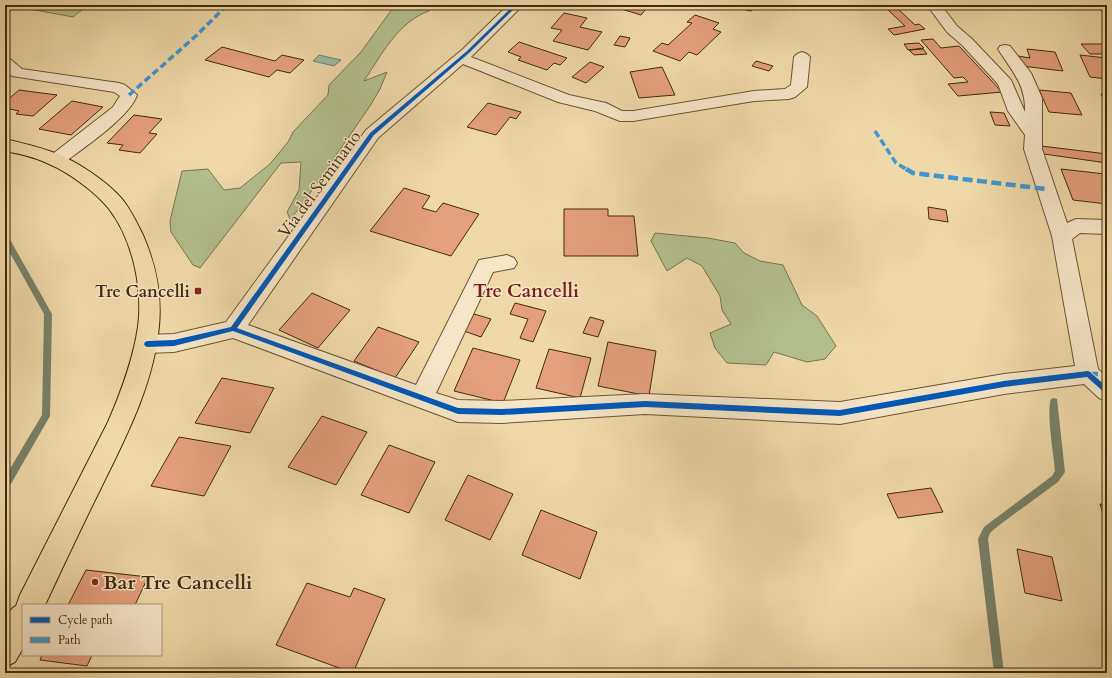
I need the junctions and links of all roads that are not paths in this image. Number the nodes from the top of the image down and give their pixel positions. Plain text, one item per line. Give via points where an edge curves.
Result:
1 (516, 5) edge
2 (934, 5) edge
3 (1005, 49) dead end
4 (802, 57) dead end
5 (461, 58) junction
6 (5, 62) edge
7 (1032, 132) junction
8 (5, 146) edge
9 (56, 160) junction
10 (1107, 227) edge
11 (1062, 236) junction
12 (507, 263) dead end
13 (233, 329) junction
14 (147, 344) junction
15 (1088, 374) junction
16 (1107, 391) edge
17 (422, 398) junction
18 (30, 604) edge
19 (22, 620) edge
20 (5, 652) edge

1 - 5 street, Via del Seminario
2 - 7 street via 952,30 967,42 1005,83 1016,111
3 - 7 street via 1023,73 1034,98
4 - 5 street via 799,87 789,94 754,96 633,116 620,116 600,107 564,99
5 - 13 street, Via del Seminario via 372,134
6 - 9 street via 17,72 119,88 129,95 119,111
7 - 11 street via 1033,149
8 - 9 main road via 32,151
9 - 14 main road via 109,197 137,239 150,291
10 - 11 street via 1076,226
11 - 15 street
12 - 17 street via 486,266
13 - 14 street via 174,343
13 - 17 street
14 - 18 main road via 124,417
15 - 16 street
15 - 17 street via 1004,384 840,413 645,404 502,412 458,411
19 - 20 main road

